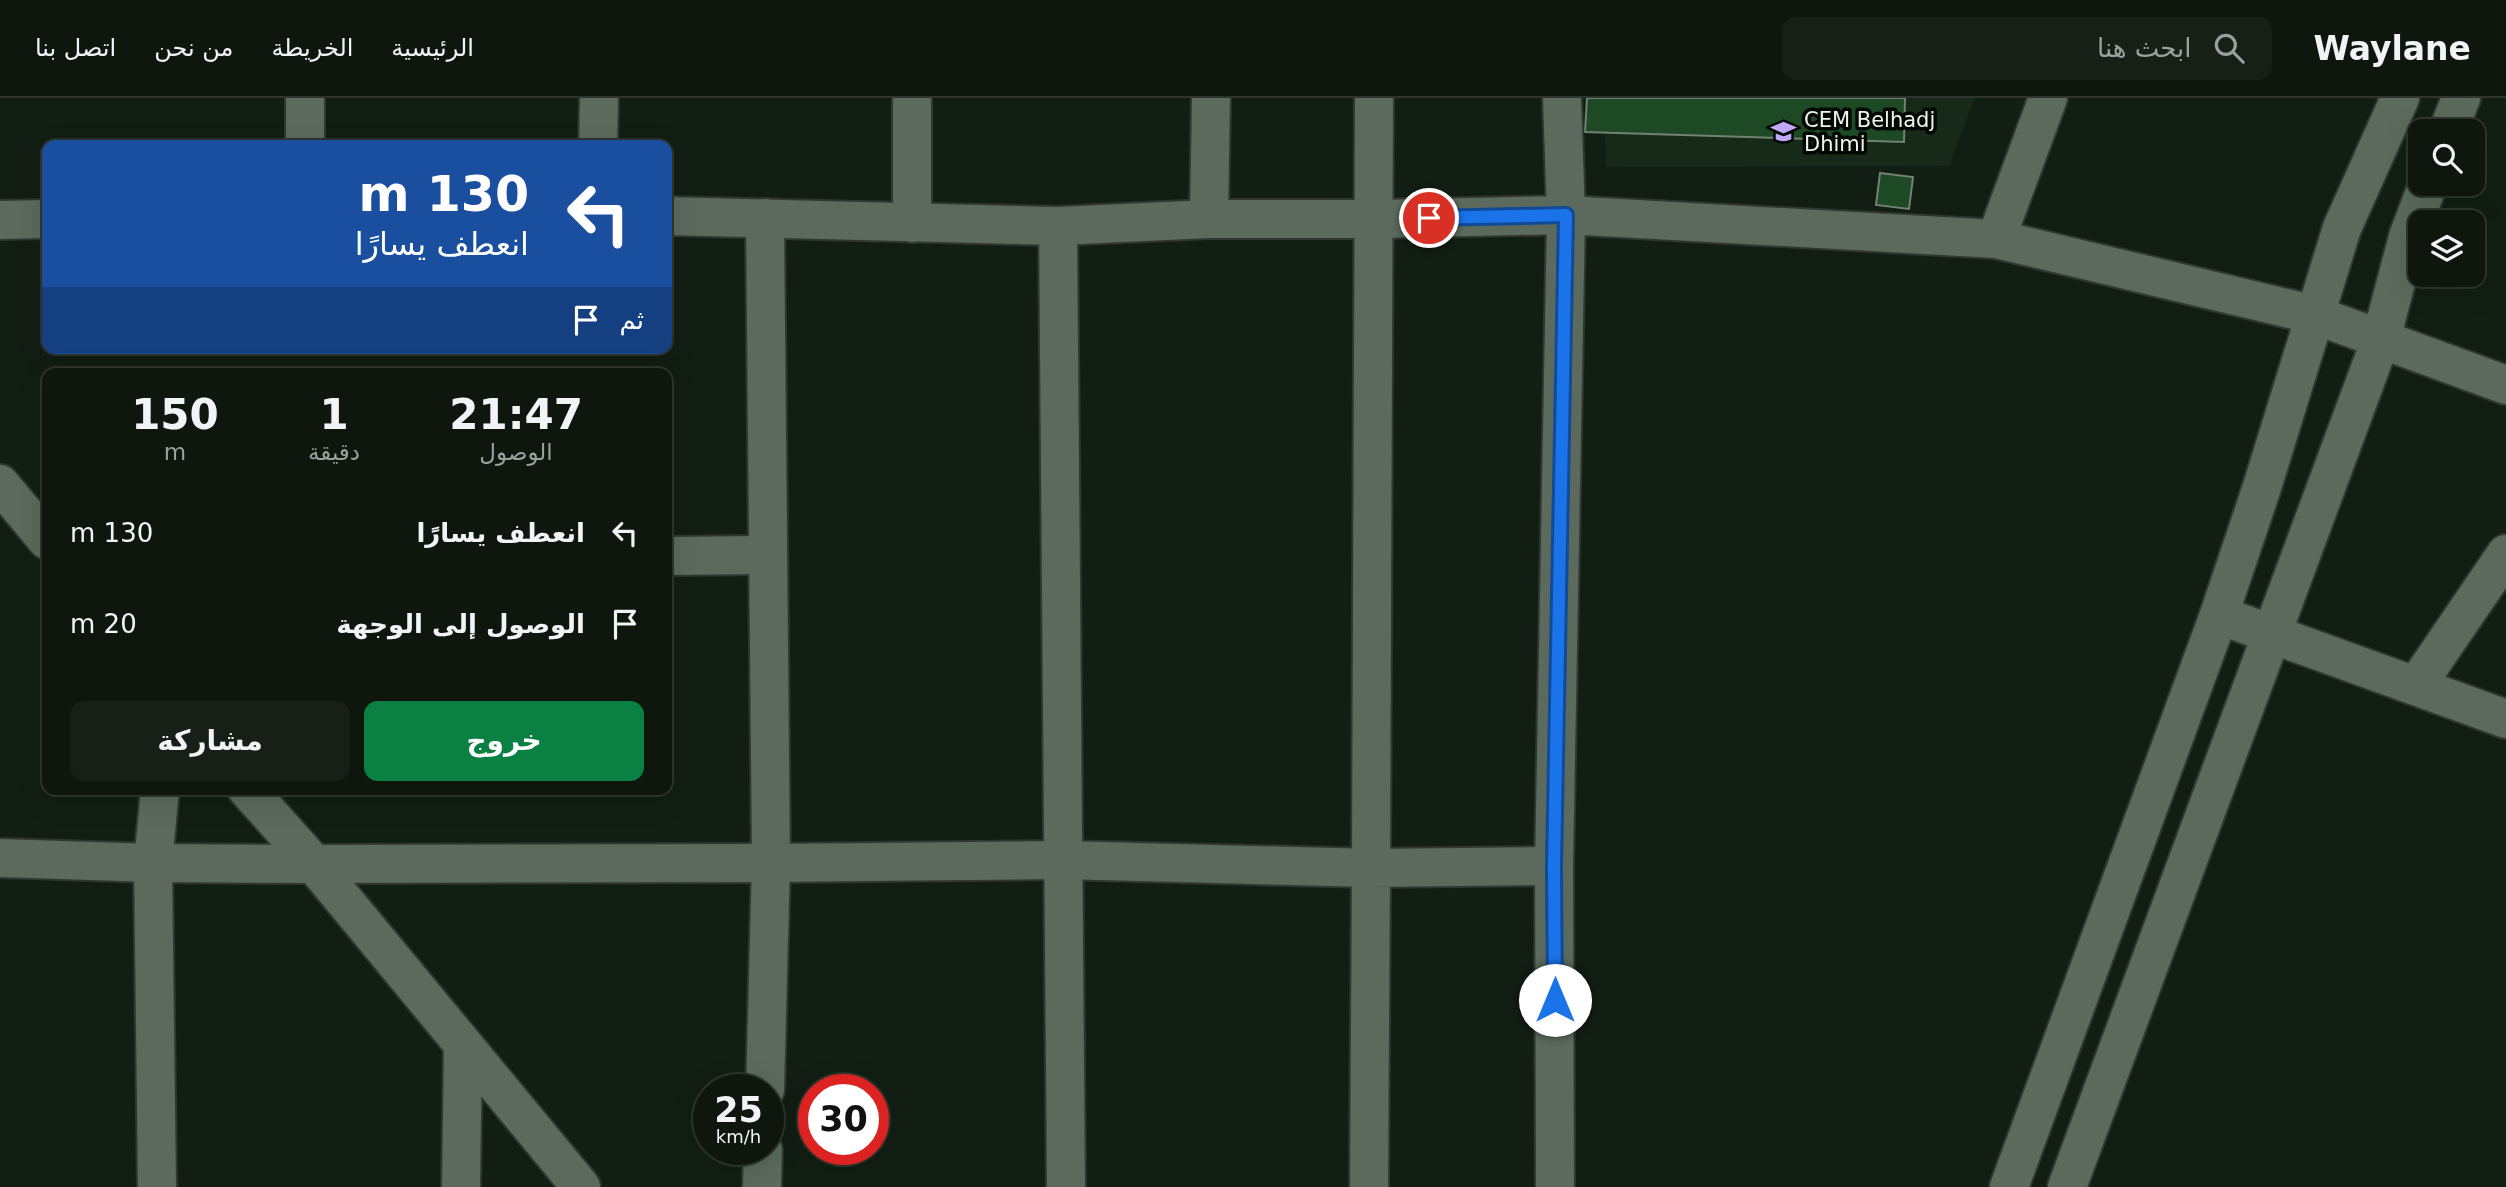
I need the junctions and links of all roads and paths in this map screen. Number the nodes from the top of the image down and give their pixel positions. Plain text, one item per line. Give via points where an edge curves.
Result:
1 (305, 98) edge
2 (598, 98) edge
3 (912, 98) edge
4 (1211, 98) edge
5 (1374, 98) edge
6 (1562, 98) edge
7 (2048, 98) edge
8 (2400, 98) edge
9 (2461, 98) edge
10 (2453, 119) edge
11 (305, 140) edge
12 (598, 140) edge
13 (2423, 196) edge
14 (1566, 215) junction
15 (672, 216) edge
16 (765, 218) junction
17 (42, 219) edge
18 (1209, 219) junction
19 (1374, 219) junction
20 (0, 220) edge
21 (912, 223) junction
22 (1058, 226) junction
23 (1996, 239) junction
24 (2315, 315) junction
25 (2381, 339) junction
26 (2506, 385) edge
27 (0, 484) edge
28 (42, 534) edge
29 (2506, 554) edge
30 (767, 555) junction
31 (672, 556) edge
32 (2218, 615) junction
33 (2271, 634) junction
34 (2416, 686) junction
35 (2506, 719) edge
36 (159, 795) edge
37 (252, 795) edge
38 (0, 858) edge
39 (1063, 860) junction
40 (153, 863) junction
41 (314, 863) junction
42 (771, 863) junction
43 (1554, 866) junction
44 (1371, 868) junction
45 (463, 1046) junction
46 (765, 1074) edge
47 (763, 1165) edge
48 (158, 1187) edge
49 (461, 1187) edge
50 (581, 1187) edge
51 (762, 1187) edge
52 (1066, 1187) edge
53 (1369, 1187) edge
54 (1555, 1187) edge
55 (2009, 1187) edge
56 (2067, 1187) edge

1 - 11 street
2 - 12 street
3 - 21 street
4 - 18 street
5 - 19 street
6 - 14 street
7 - 23 street
8 - 24 street via 2342,228
9 - 10 street
13 - 25 street via 2407,237
14 - 19 street
14 - 23 street
14 - 43 street
15 - 16 street
16 - 21 street
16 - 30 street
17 - 20 street
18 - 19 street
18 - 22 street
19 - 44 street
21 - 22 street
22 - 39 street
23 - 24 street
24 - 25 street
24 - 32 street
25 - 26 street
25 - 33 street
27 - 28 street
29 - 34 street
30 - 31 street
30 - 42 street
32 - 33 street
32 - 55 street
33 - 34 street
33 - 56 street
34 - 35 street
36 - 40 street
37 - 41 street
38 - 40 street
39 - 42 street
39 - 44 street
39 - 52 street
40 - 41 street
40 - 48 street
41 - 42 street
41 - 45 street
42 - 46 street
43 - 44 street
43 - 54 street
44 - 53 street
45 - 49 street
45 - 50 street
47 - 51 street

